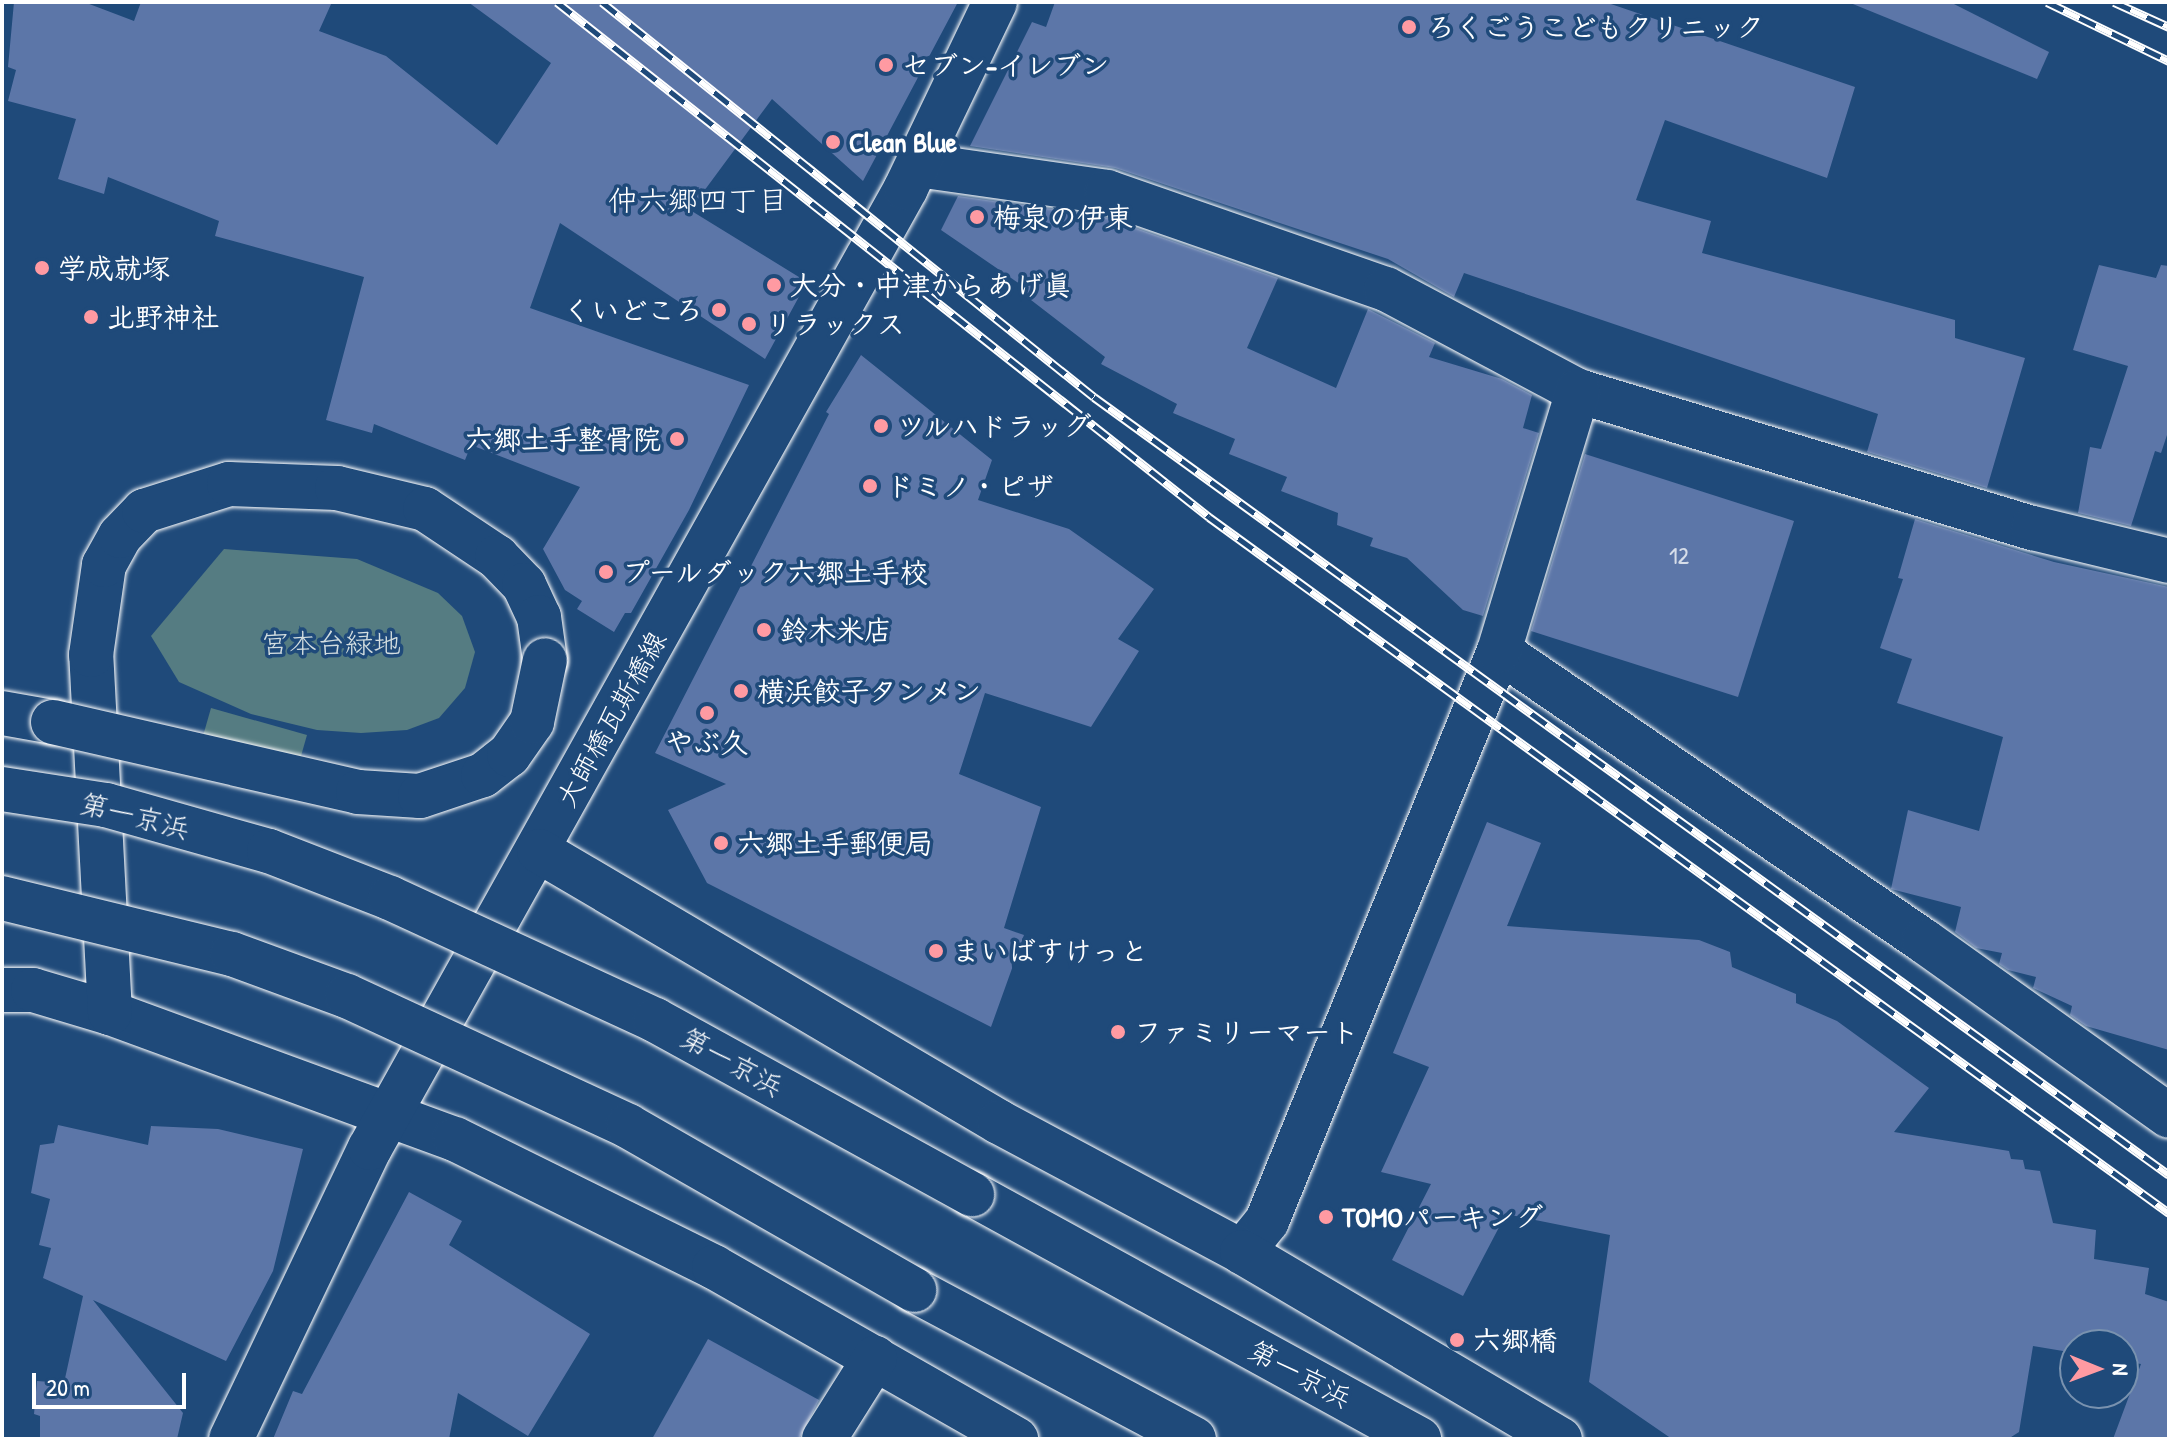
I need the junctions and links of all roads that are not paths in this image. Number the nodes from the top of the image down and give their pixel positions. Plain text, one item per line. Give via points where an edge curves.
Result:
1 (995, 2) edge
2 (918, 165) junction
3 (1578, 391) junction
4 (2169, 561) edge
5 (1499, 651) junction
6 (2, 713) edge
7 (2, 789) edge
8 (539, 851) junction
9 (2, 898) edge
10 (2, 990) edge
11 (110, 1013) junction
12 (391, 1112) junction
13 (2169, 1116) edge
14 (1242, 1252) junction
15 (875, 1358) junction
16 (231, 1439) edge
17 (824, 1439) edge
18 (1016, 1439) edge
19 (1194, 1439) edge
20 (1419, 1439) edge
21 (1560, 1439) edge

1 - 2 main road, 大師橋瓦斯橋線
2 - 3 main road via 1122,197 1386,289
2 - 8 main road, 大師橋瓦斯橋線
3 - 4 main road via 2033,528
3 - 5 main road
5 - 13 main road via 1924,941
5 - 14 main road via 1267,1221
6 - 11 main road, bridge via 358,792 420,796 483,775 509,755 532,722 545,660 539,617 524,585 497,557 425,509 337,488 229,484 144,511 120,536 104,565 91,655
7 - 20 main road, 第一京浜, bridge via 106,805 269,851 390,898 655,1020
8 - 12 main road, 大師橋瓦斯橋線
8 - 14 main road via 999,1122
9 - 19 main road, bridge via 232,954 361,1002 628,1126 914,1290
10 - 11 main road via 33,990
11 - 12 main road
12 - 15 main road via 714,1267
12 - 16 main road, 大師橋瓦斯橋線
14 - 21 main road
15 - 17 main road
15 - 18 main road

